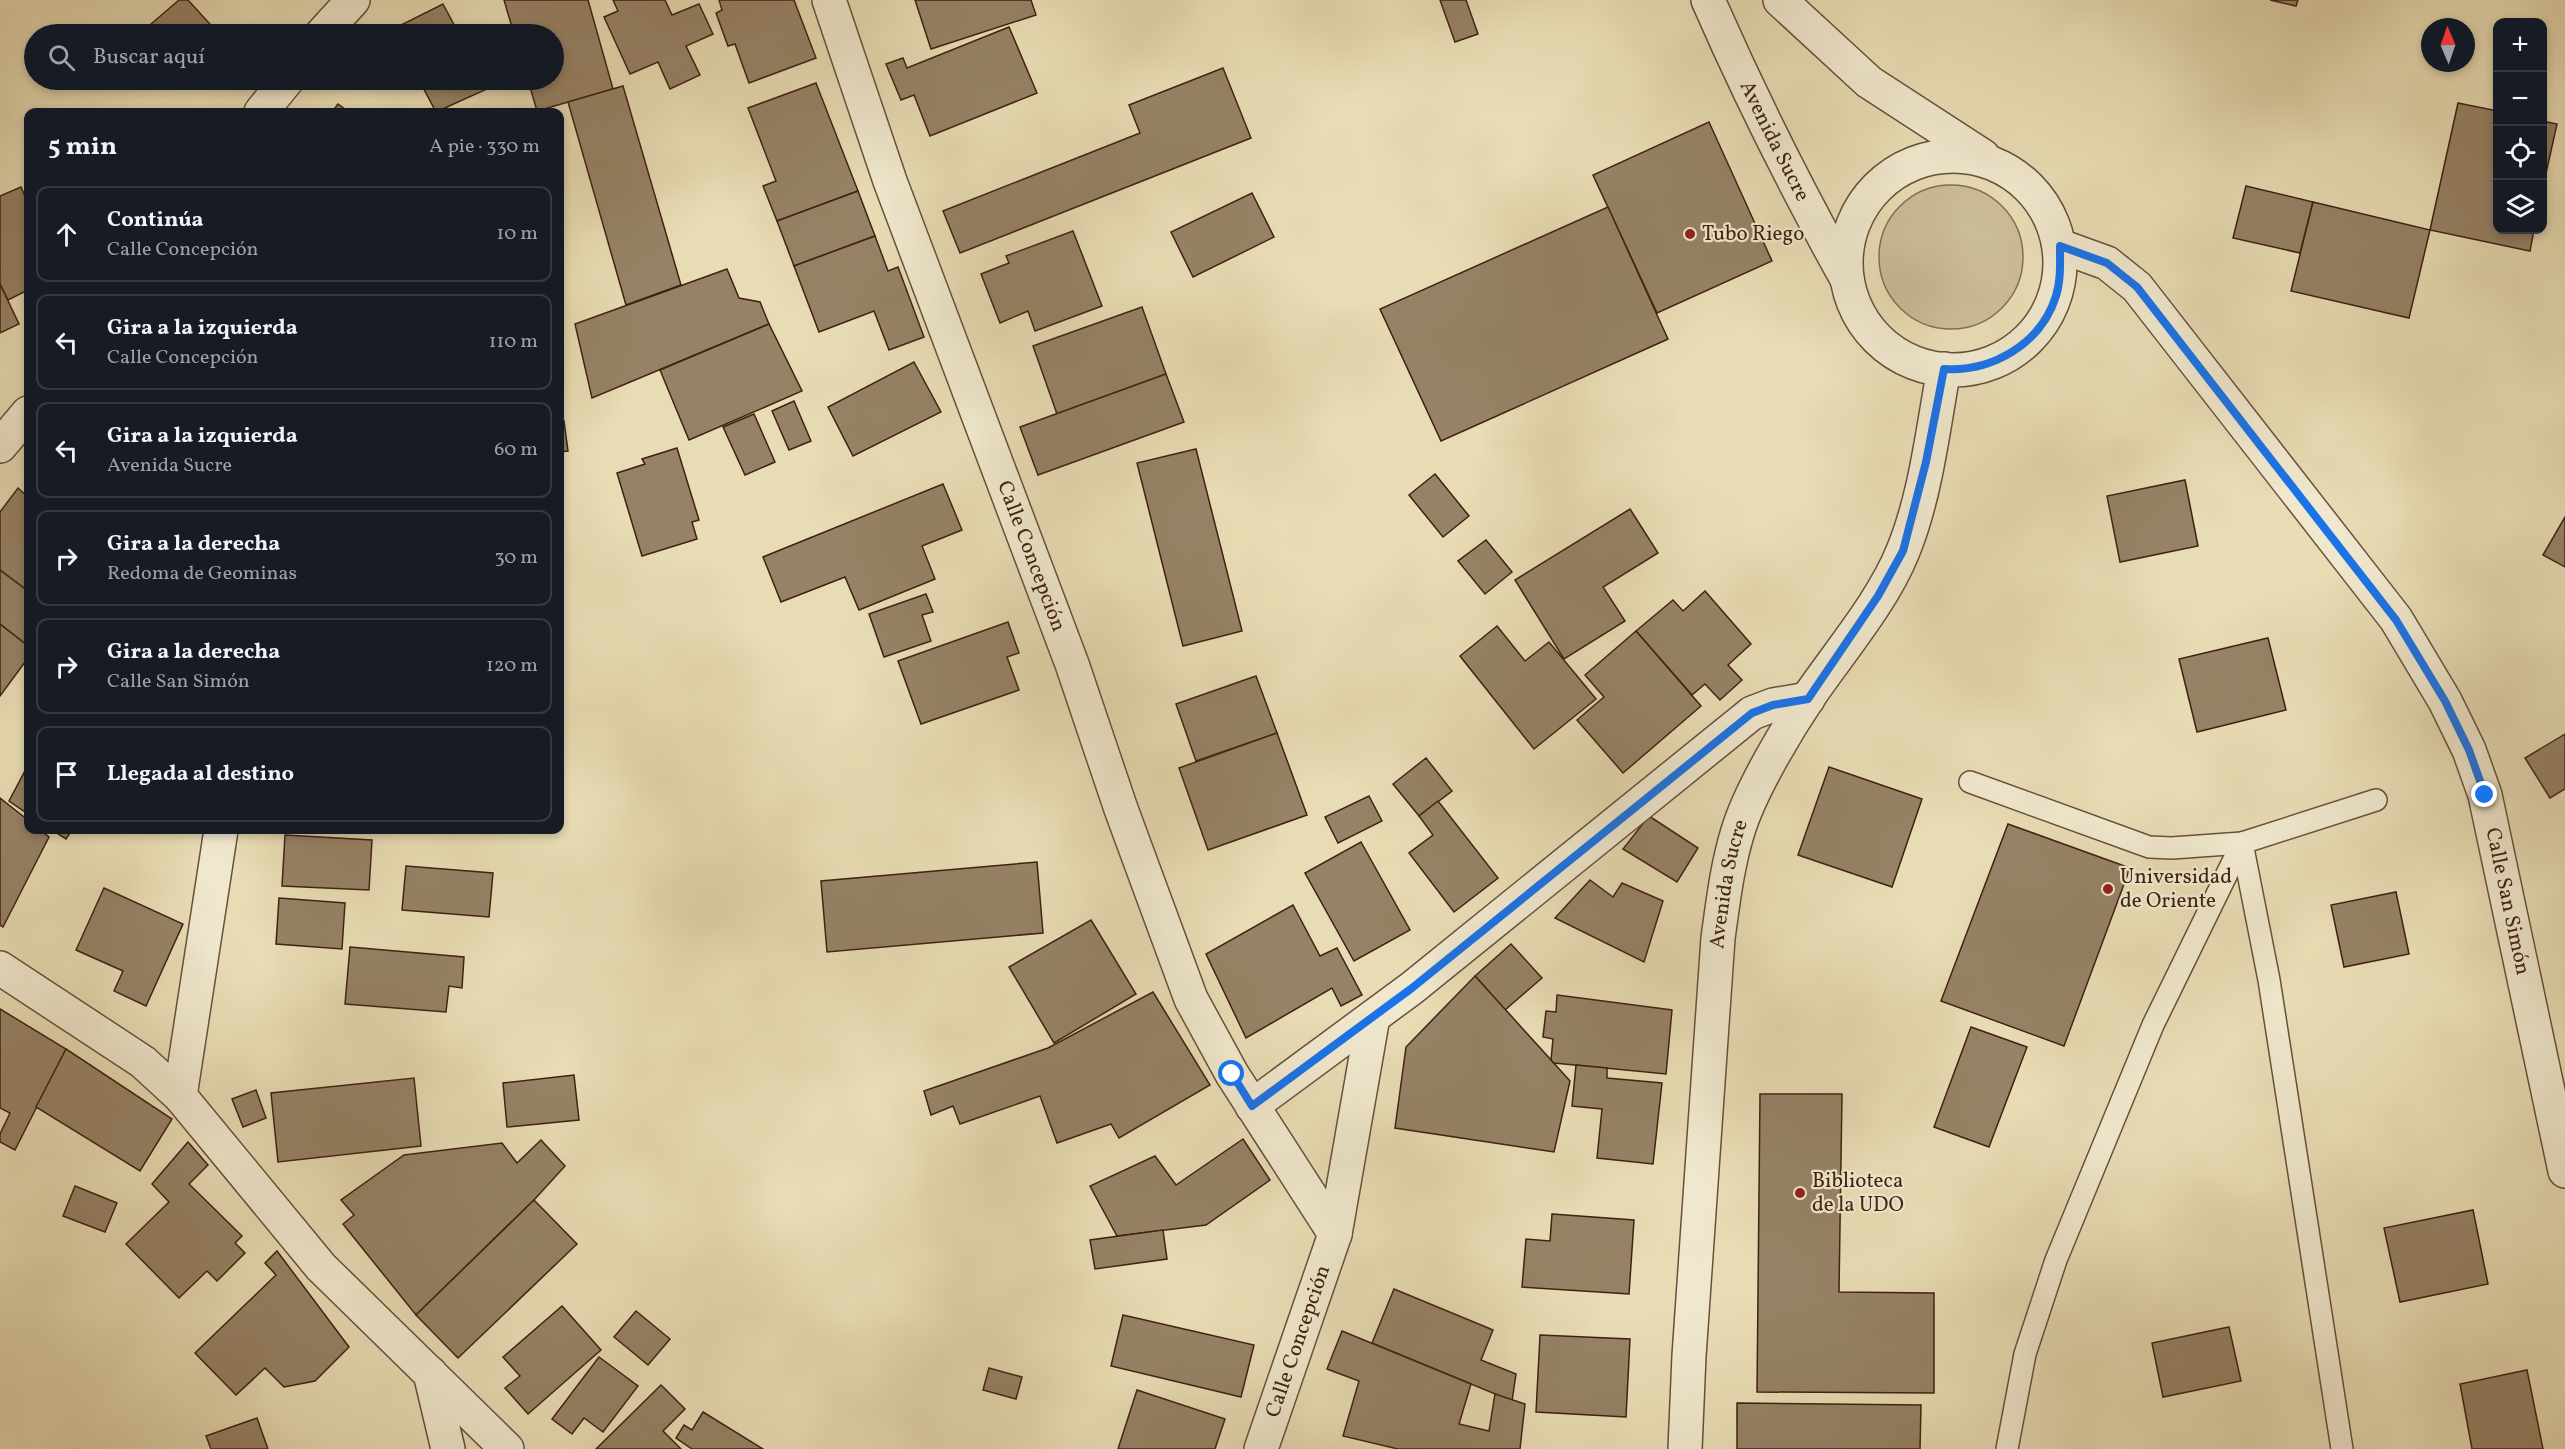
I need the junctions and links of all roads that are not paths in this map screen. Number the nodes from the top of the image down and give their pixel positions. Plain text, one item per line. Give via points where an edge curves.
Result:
1 (353, 0) edge
2 (829, 0) edge
3 (1708, 0) edge
4 (1780, 0) edge
5 (331, 24) edge
6 (279, 90) edge
7 (264, 108) edge
8 (2000, 166) junction
9 (2060, 246) junction
10 (1847, 279) junction
11 (1944, 369) junction
12 (24, 418) edge
13 (0, 446) edge
14 (1808, 699) junction
15 (1970, 782) dead end
16 (2376, 800) dead end
17 (220, 834) edge
18 (2242, 843) junction
19 (0, 968) edge
20 (1373, 1017) junction
21 (180, 1096) junction
22 (1252, 1106) junction
23 (2565, 1171) edge
24 (1335, 1234) junction
25 (430, 1373) junction
26 (448, 1449) edge
27 (507, 1449) edge
28 (1261, 1449) edge
29 (1685, 1449) edge
30 (2007, 1449) edge
31 (2342, 1449) edge

1 - 5 street
2 - 22 street, Calle Concepción via 890,181 1072,664 1191,999
3 - 10 street, Avenida Sucre via 1780,157
4 - 8 street via 1869,82
6 - 7 street
8 - 9 street via 2022,180 2040,199 2053,221
8 - 10 street via 1950,156 1924,160 1879,185 1862,205 1851,228
9 - 11 street via 2061,272 2055,297 2044,321 2028,340 2007,356 1983,366
9 - 23 street, Calle San Simón via 2107,263 2137,287 2396,620 2445,701 2485,795
10 - 11 street via 1854,304 1867,327 1884,345 1906,360
11 - 14 street, Avenida Sucre via 1924,474 1903,551 1878,596
12 - 13 street
14 - 20 street via 1752,713
14 - 29 street, Avenida Sucre via 1762,778 1738,830 1726,881 1717,962
15 - 18 lane via 2149,847
16 - 18 lane
17 - 21 street
18 - 30 lane via 2153,1025 2056,1260 2025,1354
18 - 31 lane via 2269,980
19 - 21 street via 143,1062
20 - 22 street
20 - 24 street, Calle Concepción
21 - 25 street via 321,1267
22 - 24 street, Calle Concepción
24 - 28 street, Calle Concepción
25 - 26 street
25 - 27 street

